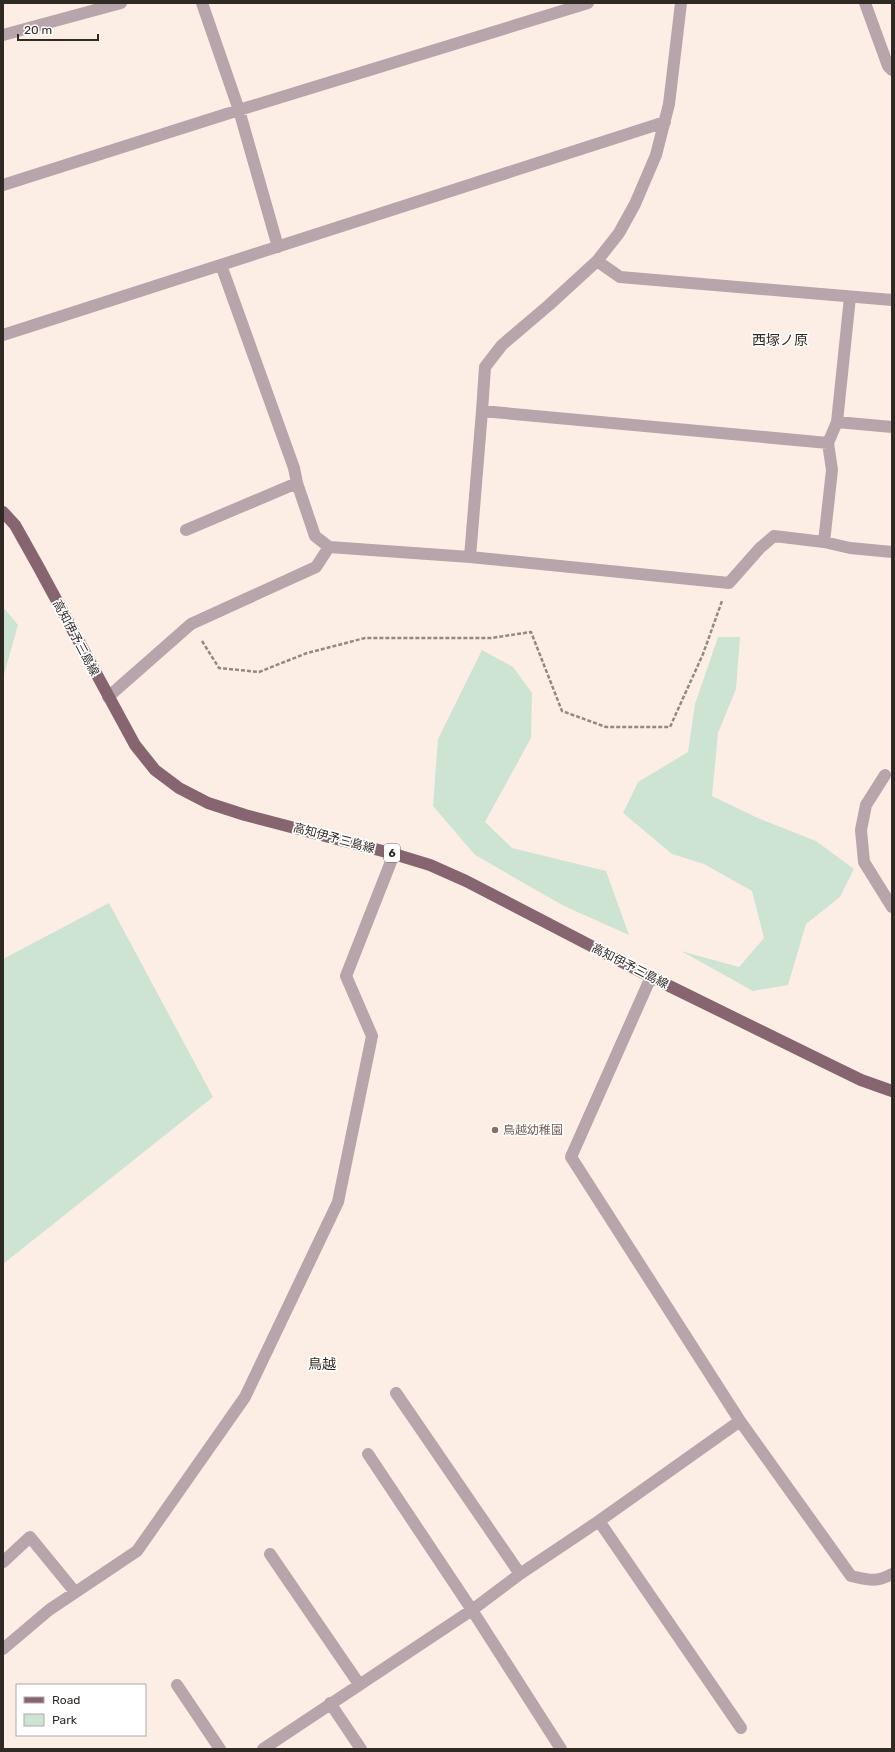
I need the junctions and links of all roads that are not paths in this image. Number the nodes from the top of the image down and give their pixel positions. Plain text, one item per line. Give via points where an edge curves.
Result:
1 (121, 3) edge
2 (202, 3) edge
3 (588, 3) edge
4 (681, 3) edge
5 (865, 3) edge
6 (3, 35) edge
7 (892, 70) edge
8 (239, 110) junction
9 (665, 122) junction
10 (3, 185) edge
11 (278, 247) junction
12 (597, 261) junction
13 (221, 265) junction
14 (850, 297) junction
15 (892, 300) edge
16 (3, 335) edge
17 (482, 411) junction
18 (837, 422) junction
19 (892, 428) edge
20 (828, 443) junction
21 (297, 483) junction
22 (3, 512) edge
23 (186, 530) dead end
24 (824, 542) junction
25 (329, 547) junction
26 (892, 552) edge
27 (470, 557) junction
28 (108, 697) junction
29 (885, 775) dead end
30 (394, 854) junction
31 (892, 907) edge
32 (651, 977) junction
33 (892, 1091) edge
34 (396, 1393) dead end
35 (740, 1421) junction
36 (368, 1454) dead end
37 (599, 1521) junction
38 (270, 1554) dead end
39 (3, 1562) edge
40 (520, 1574) junction
41 (892, 1574) edge
42 (76, 1592) junction
43 (472, 1610) junction
44 (3, 1649) edge
45 (359, 1684) junction
46 (177, 1686) dead end
47 (330, 1703) junction
48 (741, 1728) dead end
49 (220, 1749) edge
50 (263, 1749) edge
51 (361, 1749) edge
52 (561, 1749) edge

1 - 6 street
2 - 8 street
3 - 8 street
4 - 9 street
5 - 7 street via 888,66
8 - 10 street
8 - 11 street
9 - 11 street
9 - 12 street via 656,155 635,204 619,233
11 - 13 street
12 - 14 street via 620,277
12 - 17 street via 502,345 485,367
13 - 16 street
13 - 21 street via 294,468
14 - 15 street
14 - 18 street
17 - 20 street
17 - 27 street
18 - 19 street
18 - 20 street
20 - 24 street via 832,470
21 - 23 street
21 - 25 street via 315,536
22 - 28 main road, 高知伊予三島線 / 6 via 15,525
24 - 26 street via 850,548
24 - 27 street via 774,536 729,583
25 - 27 street
25 - 28 street via 316,567 191,624
28 - 30 main road, 高知伊予三島線 / 6 via 139,750 155,770 179,788 208,803 245,815
29 - 31 street via 866,805 861,830 864,862
30 - 32 main road, 高知伊予三島線 / 6 via 430,865 466,881
30 - 42 street via 346,976 372,1036 338,1202 245,1397 138,1551
32 - 33 main road, 高知伊予三島線 / 6 via 841,1070
32 - 35 street via 571,1157
34 - 40 street
35 - 37 street
35 - 41 street via 851,1576 871,1581 881,1580
36 - 43 street
37 - 40 street
37 - 48 street
38 - 45 street
39 - 42 street via 30,1537
40 - 43 street
42 - 44 street via 49,1610
43 - 45 street
43 - 52 street
45 - 47 street
46 - 49 street
47 - 50 street
47 - 51 street

